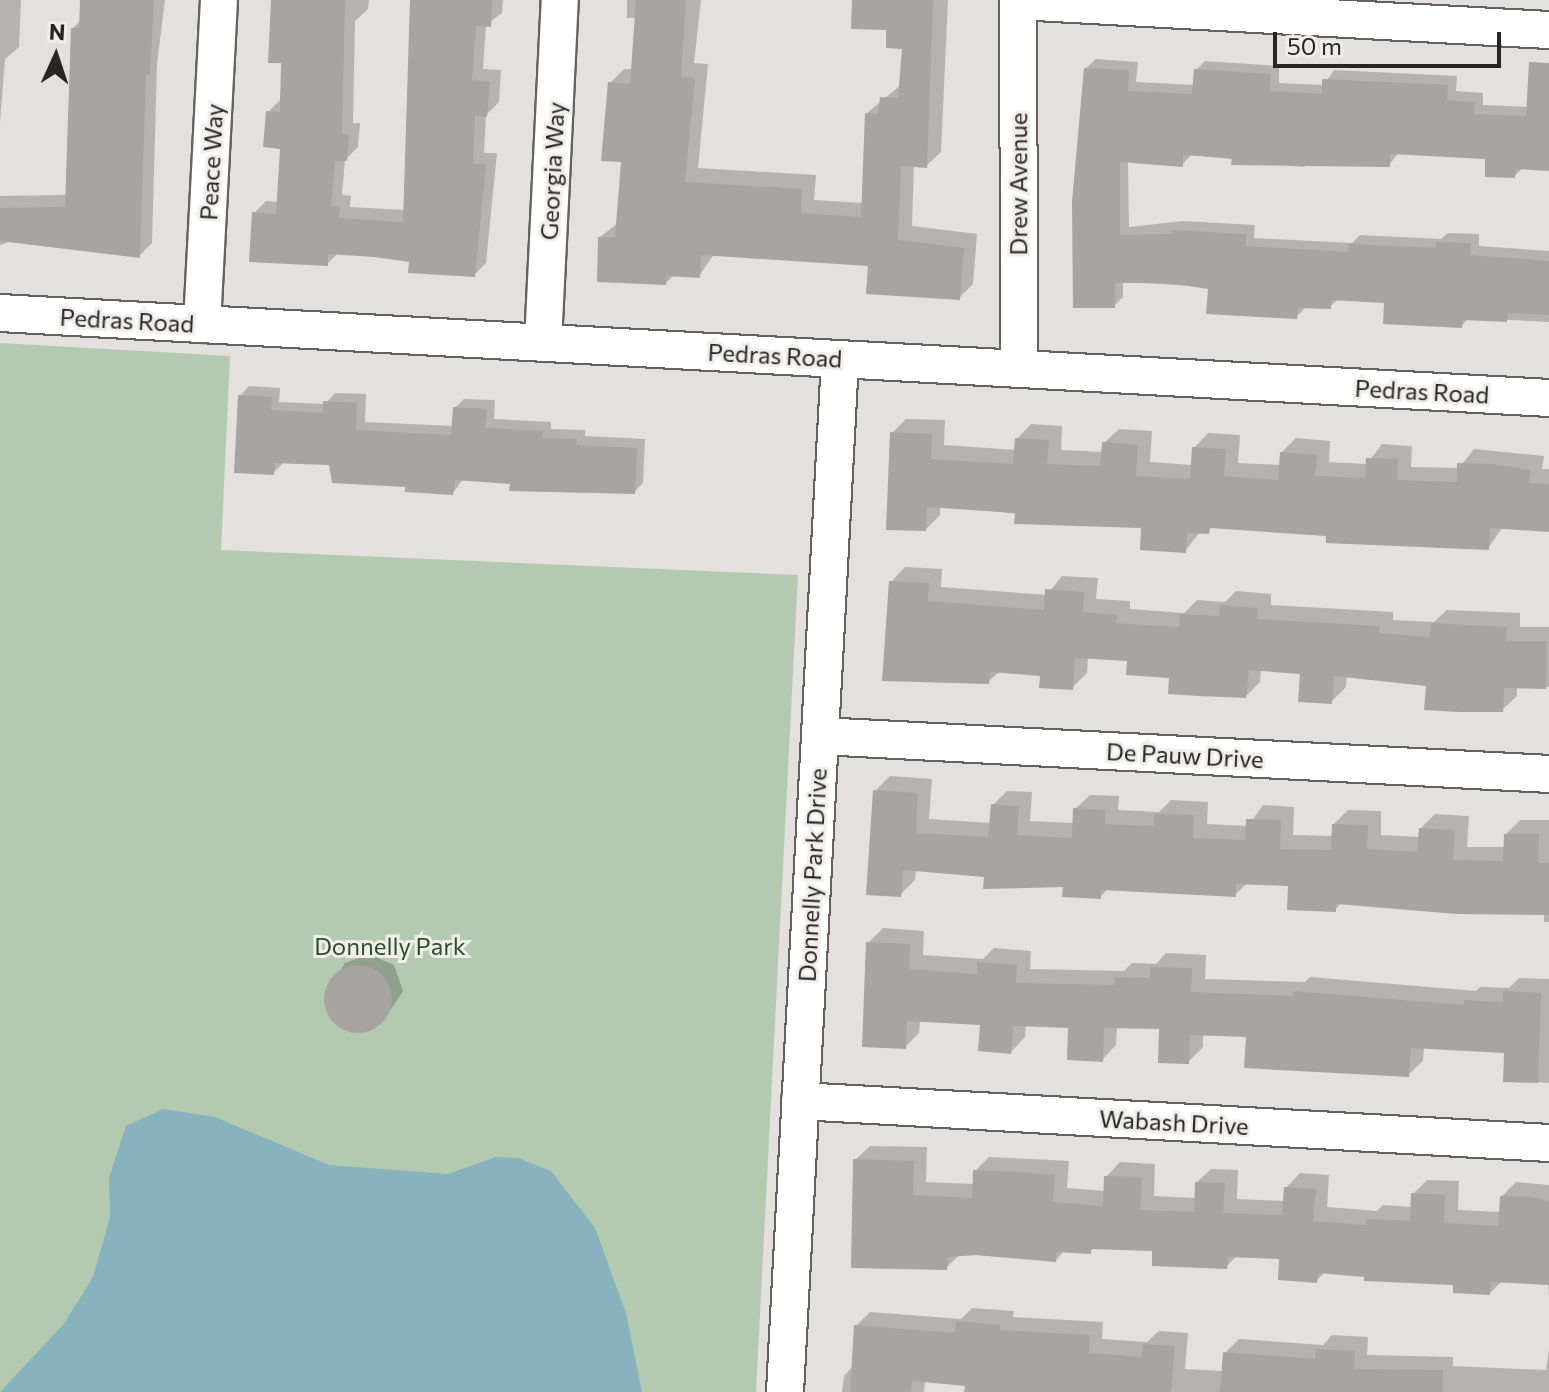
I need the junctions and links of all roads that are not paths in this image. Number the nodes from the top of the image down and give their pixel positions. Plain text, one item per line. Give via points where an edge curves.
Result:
1 (219, 0) edge
2 (560, 0) edge
3 (1018, 1) edge
4 (1549, 30) edge
5 (0, 313) edge
6 (202, 324) junction
7 (543, 343) junction
8 (840, 359) junction
9 (1019, 369) junction
10 (1549, 398) edge
11 (820, 736) junction
12 (1549, 774) edge
13 (800, 1101) junction
14 (1549, 1143) edge
15 (785, 1392) edge

1 - 6 street, Peace Way
2 - 7 street, Georgia Way
3 - 4 street
3 - 9 street, Drew Avenue
5 - 6 street, Pedras Road
6 - 7 street, Pedras Road
7 - 8 street, Pedras Road
8 - 9 street, Pedras Road
8 - 11 street, Donnelly Park Drive
9 - 10 street, Pedras Road
11 - 12 street, De Pauw Drive
11 - 13 street, Donnelly Park Drive
13 - 14 street, Wabash Drive
13 - 15 street, Donnelly Park Drive

